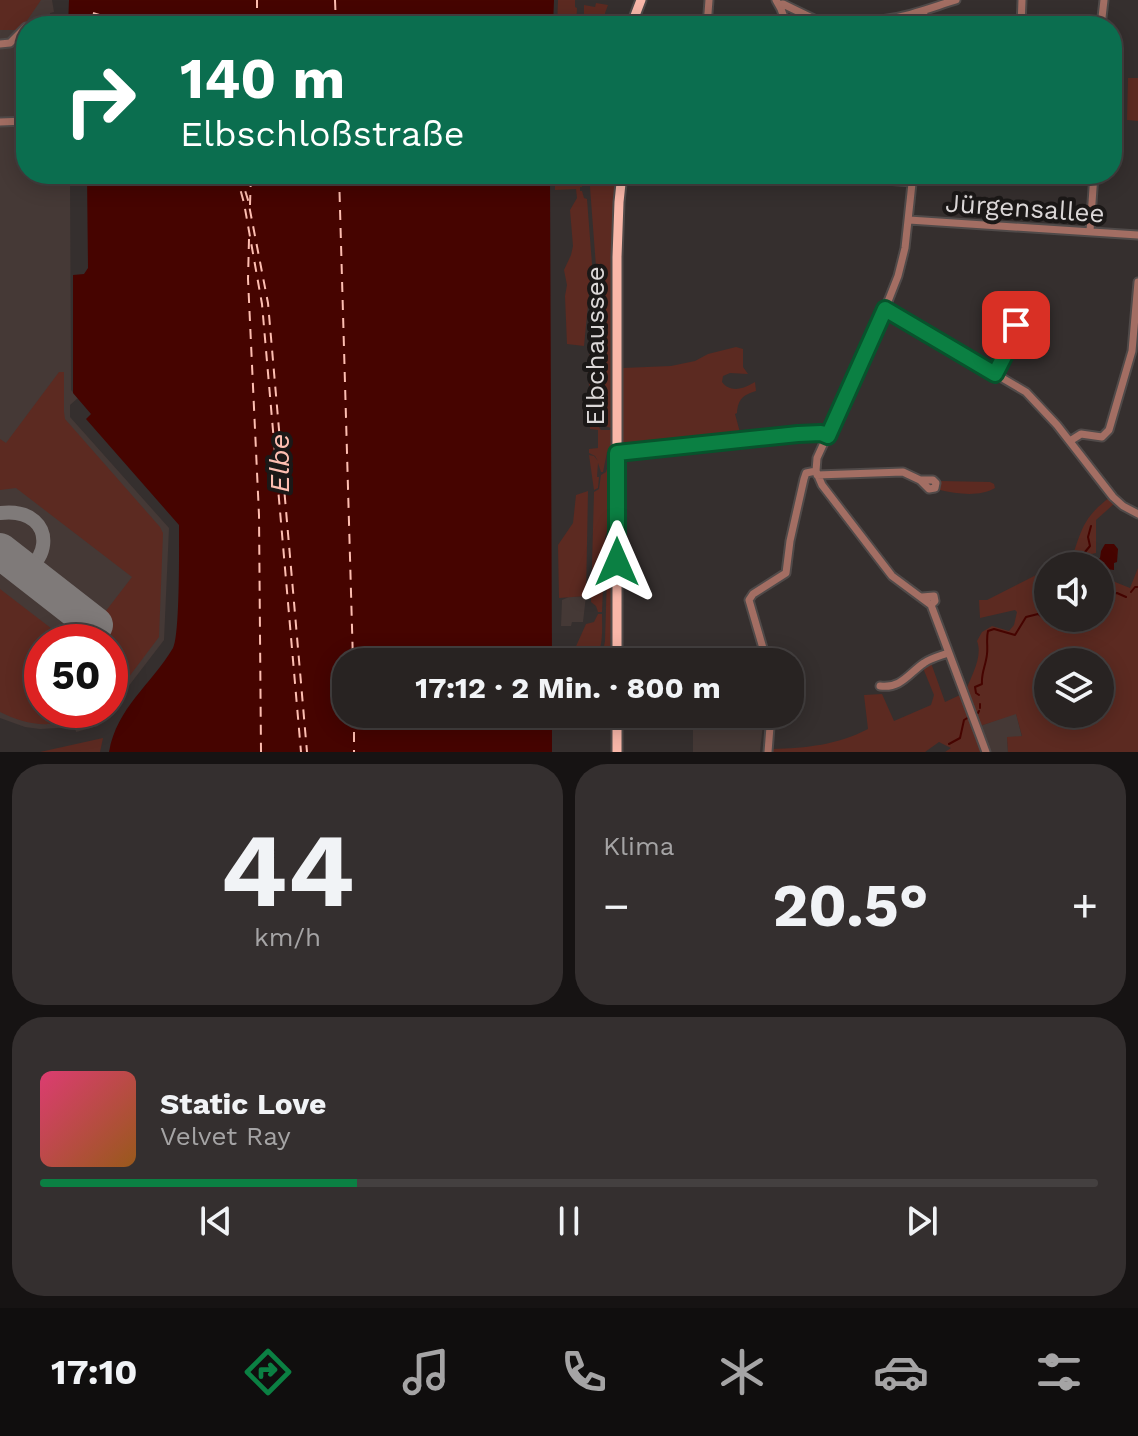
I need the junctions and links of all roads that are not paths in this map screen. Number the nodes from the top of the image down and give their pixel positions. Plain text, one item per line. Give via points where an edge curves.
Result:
1 (956, 0) edge
2 (778, 2) edge
3 (924, 12) junction
4 (808, 16) edge
5 (903, 16) edge
6 (923, 16) edge
7 (621, 184) edge
8 (912, 184) edge
9 (1093, 184) edge
10 (909, 220) junction
11 (1090, 231) junction
12 (1138, 235) edge
13 (1138, 282) edge
14 (885, 309) junction
15 (1016, 325) dead end
16 (995, 374) junction
17 (828, 436) junction
18 (1070, 441) junction
19 (617, 453) junction
20 (816, 473) junction
21 (920, 480) dead end
22 (1138, 514) edge
23 (617, 648) edge
24 (762, 648) edge
25 (948, 653) junction
26 (880, 686) dead end
27 (617, 728) edge
28 (770, 728) edge
29 (617, 752) edge
30 (768, 752) edge
31 (986, 752) edge

1 - 3 street
2 - 4 street
3 - 5 street
3 - 6 street
7 - 19 main road, Elbchaussee
8 - 10 street
9 - 11 street
10 - 11 street, Jürgensallee
10 - 14 street via 900,269
11 - 12 street, Jürgensallee
13 - 18 street via 1132,351 1109,430 1102,437 1081,434
14 - 16 street
14 - 17 street
15 - 16 street
16 - 18 street via 1032,398
17 - 19 street via 798,434
17 - 20 street
18 - 22 street via 1113,497
19 - 23 main road, Elbchaussee
20 - 21 street via 903,472
20 - 24 street via 804,477 786,573 749,600
20 - 25 street via 892,576 922,597 934,596 931,605
25 - 26 street via 926,662 902,682
25 - 31 street
27 - 29 main road
28 - 30 street

